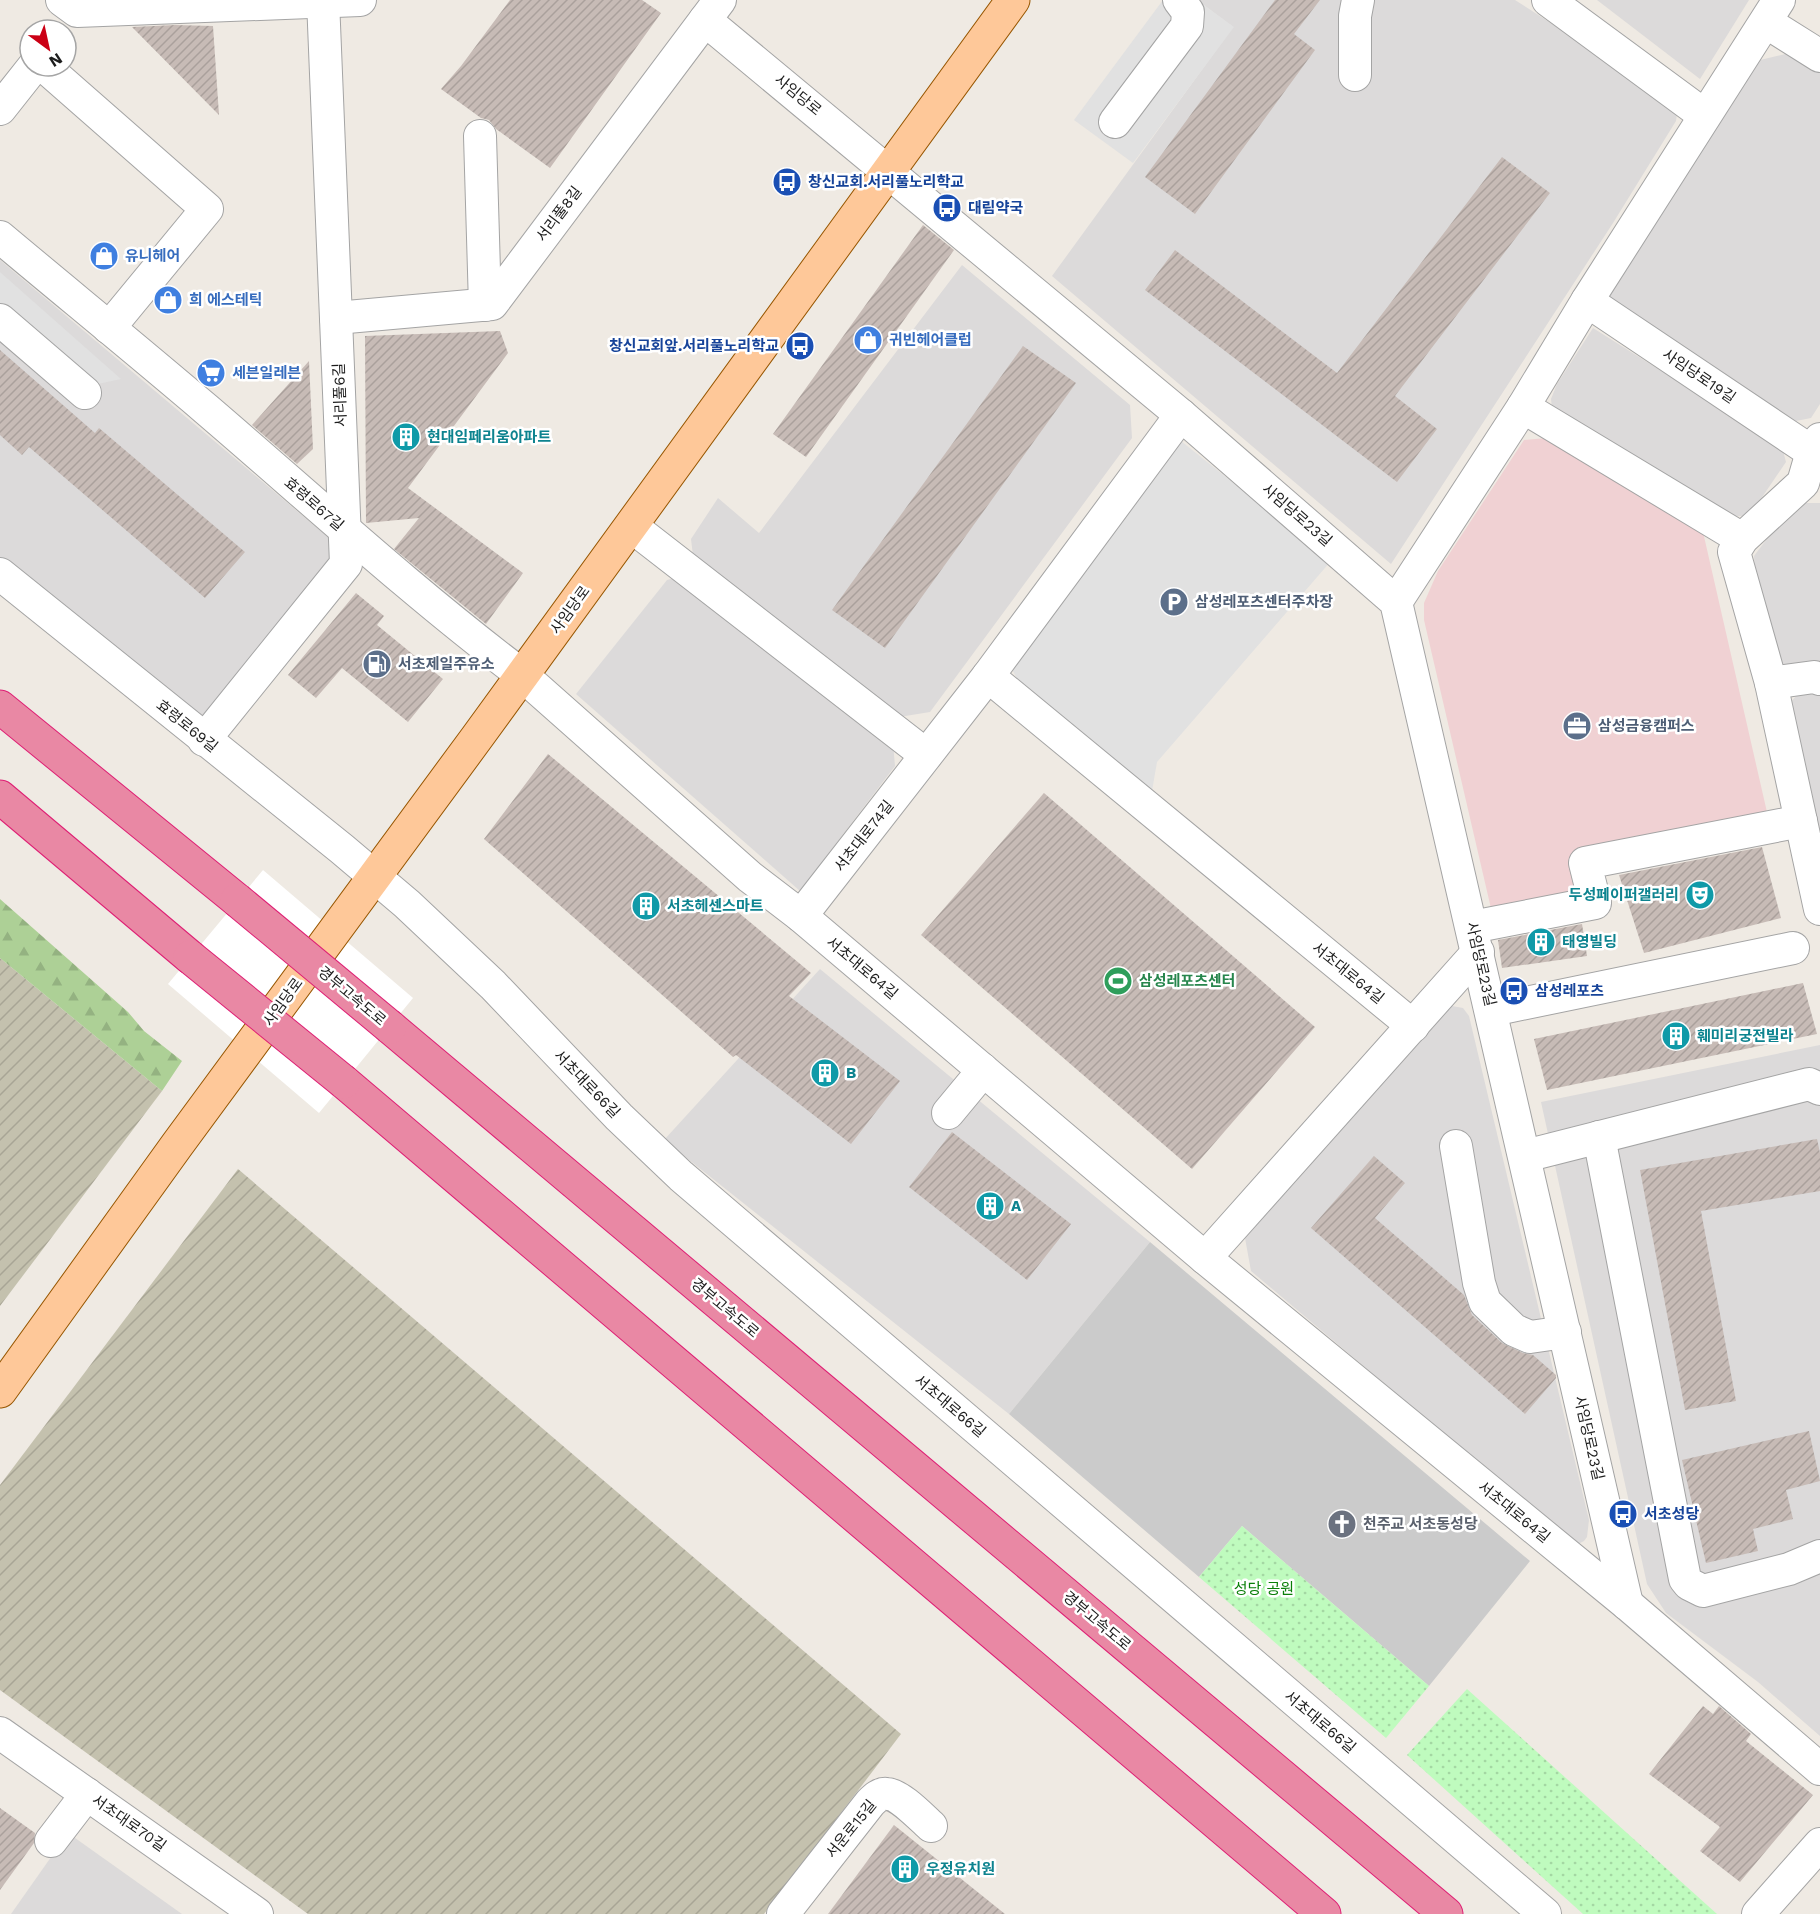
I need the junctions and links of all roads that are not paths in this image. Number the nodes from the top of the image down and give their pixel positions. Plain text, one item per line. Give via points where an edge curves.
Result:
1 (360, 0) edge
2 (1014, 0) edge
3 (1179, 0) edge
4 (1358, 0) edge
5 (1548, 0) edge
6 (323, 1) edge
7 (713, 10) edge
8 (1772, 11) edge
9 (67, 14) edge
10 (1820, 56) edge
11 (1355, 75) dead end
12 (25, 78) edge
13 (58, 78) edge
14 (0, 109) edge
15 (1704, 115) junction
16 (1115, 122) dead end
17 (480, 136) dead end
18 (890, 171) junction
19 (0, 237) edge
20 (1587, 301) junction
21 (485, 305) junction
22 (336, 318) junction
23 (0, 320) edge
24 (109, 328) junction
25 (85, 393) dead end
26 (1523, 407) junction
27 (1181, 415) junction
28 (1816, 446) edge
29 (1811, 486) edge
30 (631, 526) junction
31 (345, 531) junction
32 (1742, 539) junction
33 (0, 574) edge
34 (1396, 602) junction
35 (522, 675) junction
36 (988, 676) junction
37 (1820, 680) edge
38 (1771, 683) junction
39 (0, 707) edge
40 (204, 740) junction
41 (926, 755) junction
42 (0, 797) edge
43 (1801, 821) junction
44 (1816, 875) edge
45 (376, 876) junction
46 (1820, 909) edge
47 (801, 916) junction
48 (1475, 939) junction
49 (1793, 948) dead end
50 (1492, 1010) junction
51 (1413, 1026) junction
52 (982, 1068) junction
53 (1820, 1089) edge
54 (948, 1113) dead end
55 (1599, 1137) junction
56 (1456, 1146) dead end
57 (1525, 1156) junction
58 (1206, 1258) junction
59 (1565, 1332) junction
60 (0, 1391) edge
61 (1820, 1556) edge
62 (1627, 1604) junction
63 (0, 1733) edge
64 (1820, 1769) edge
65 (87, 1794) junction
66 (931, 1826) dead end
67 (51, 1841) dead end
68 (1820, 1844) edge
69 (257, 1914) edge
70 (783, 1914) edge
71 (1324, 1914) edge
72 (1446, 1914) edge
73 (1545, 1914) edge
74 (1758, 1914) edge

1 - 6 street
2 - 18 main road, 사임당로
3 - 16 street via 1188,12 1187,26
4 - 11 street
5 - 15 street
6 - 9 street
6 - 22 street, 서리풀6길
7 - 18 street, 사임당로
7 - 21 street, 서리풀8길 via 492,304
8 - 10 street
8 - 15 street
12 - 14 street
13 - 24 street via 207,209
15 - 20 street
17 - 21 street
18 - 27 street, 사임당로23길
18 - 30 main road, 사임당로
19 - 24 street, 효령로67길
20 - 26 street
20 - 28 street, 사임당로19길
21 - 22 street
22 - 31 street, 서리풀6길
23 - 25 street
24 - 31 street, 효령로67길
26 - 32 street
26 - 34 street
27 - 34 street, 사임당로23길
27 - 36 street
28 - 29 street, 사임당로19길
29 - 32 street, 사임당로19길
30 - 35 main road, 사임당로
30 - 41 street
31 - 35 street, 효령로67길
31 - 40 street, 서리풀6길 via 346,564
32 - 38 street via 1734,552
33 - 40 street, 효령로69길
34 - 48 street, 사임당로23길
35 - 45 main road, 사임당로
35 - 47 street, 서초대로64길 via 750,877
36 - 41 street
36 - 51 street, 서초대로64길
37 - 38 street via 1814,677
38 - 43 street
39 - 72 highway, 경부고속도로, bridge via 390,1027
40 - 45 street, 효령로69길
41 - 47 street, 서초대로74길
42 - 71 highway, bridge via 344,1082
43 - 44 street
43 - 48 street via 1585,863 1594,903
44 - 46 street
45 - 60 main road, 사임당로
45 - 73 street, 서초대로66길 via 493,986 681,1176
47 - 52 street, 서초대로64길
48 - 50 street, 사임당로23길
48 - 51 street
49 - 50 street
50 - 57 street, 사임당로23길
51 - 58 street
52 - 54 street
52 - 58 street, 서초대로64길
53 - 55 street via 1809,1084
55 - 57 street
55 - 61 street via 1685,1579 1703,1591 1789,1569
56 - 59 street via 1485,1302 1514,1330 1530,1337
57 - 59 street, 사임당로23길
58 - 62 street, 서초대로64길
59 - 62 street, 사임당로23길
62 - 64 street, 서초대로64길
63 - 65 street, 서초대로70길
65 - 67 street
65 - 69 street, 서초대로70길
66 - 70 street, 서운로15길 via 895,1796 879,1795
68 - 74 street

